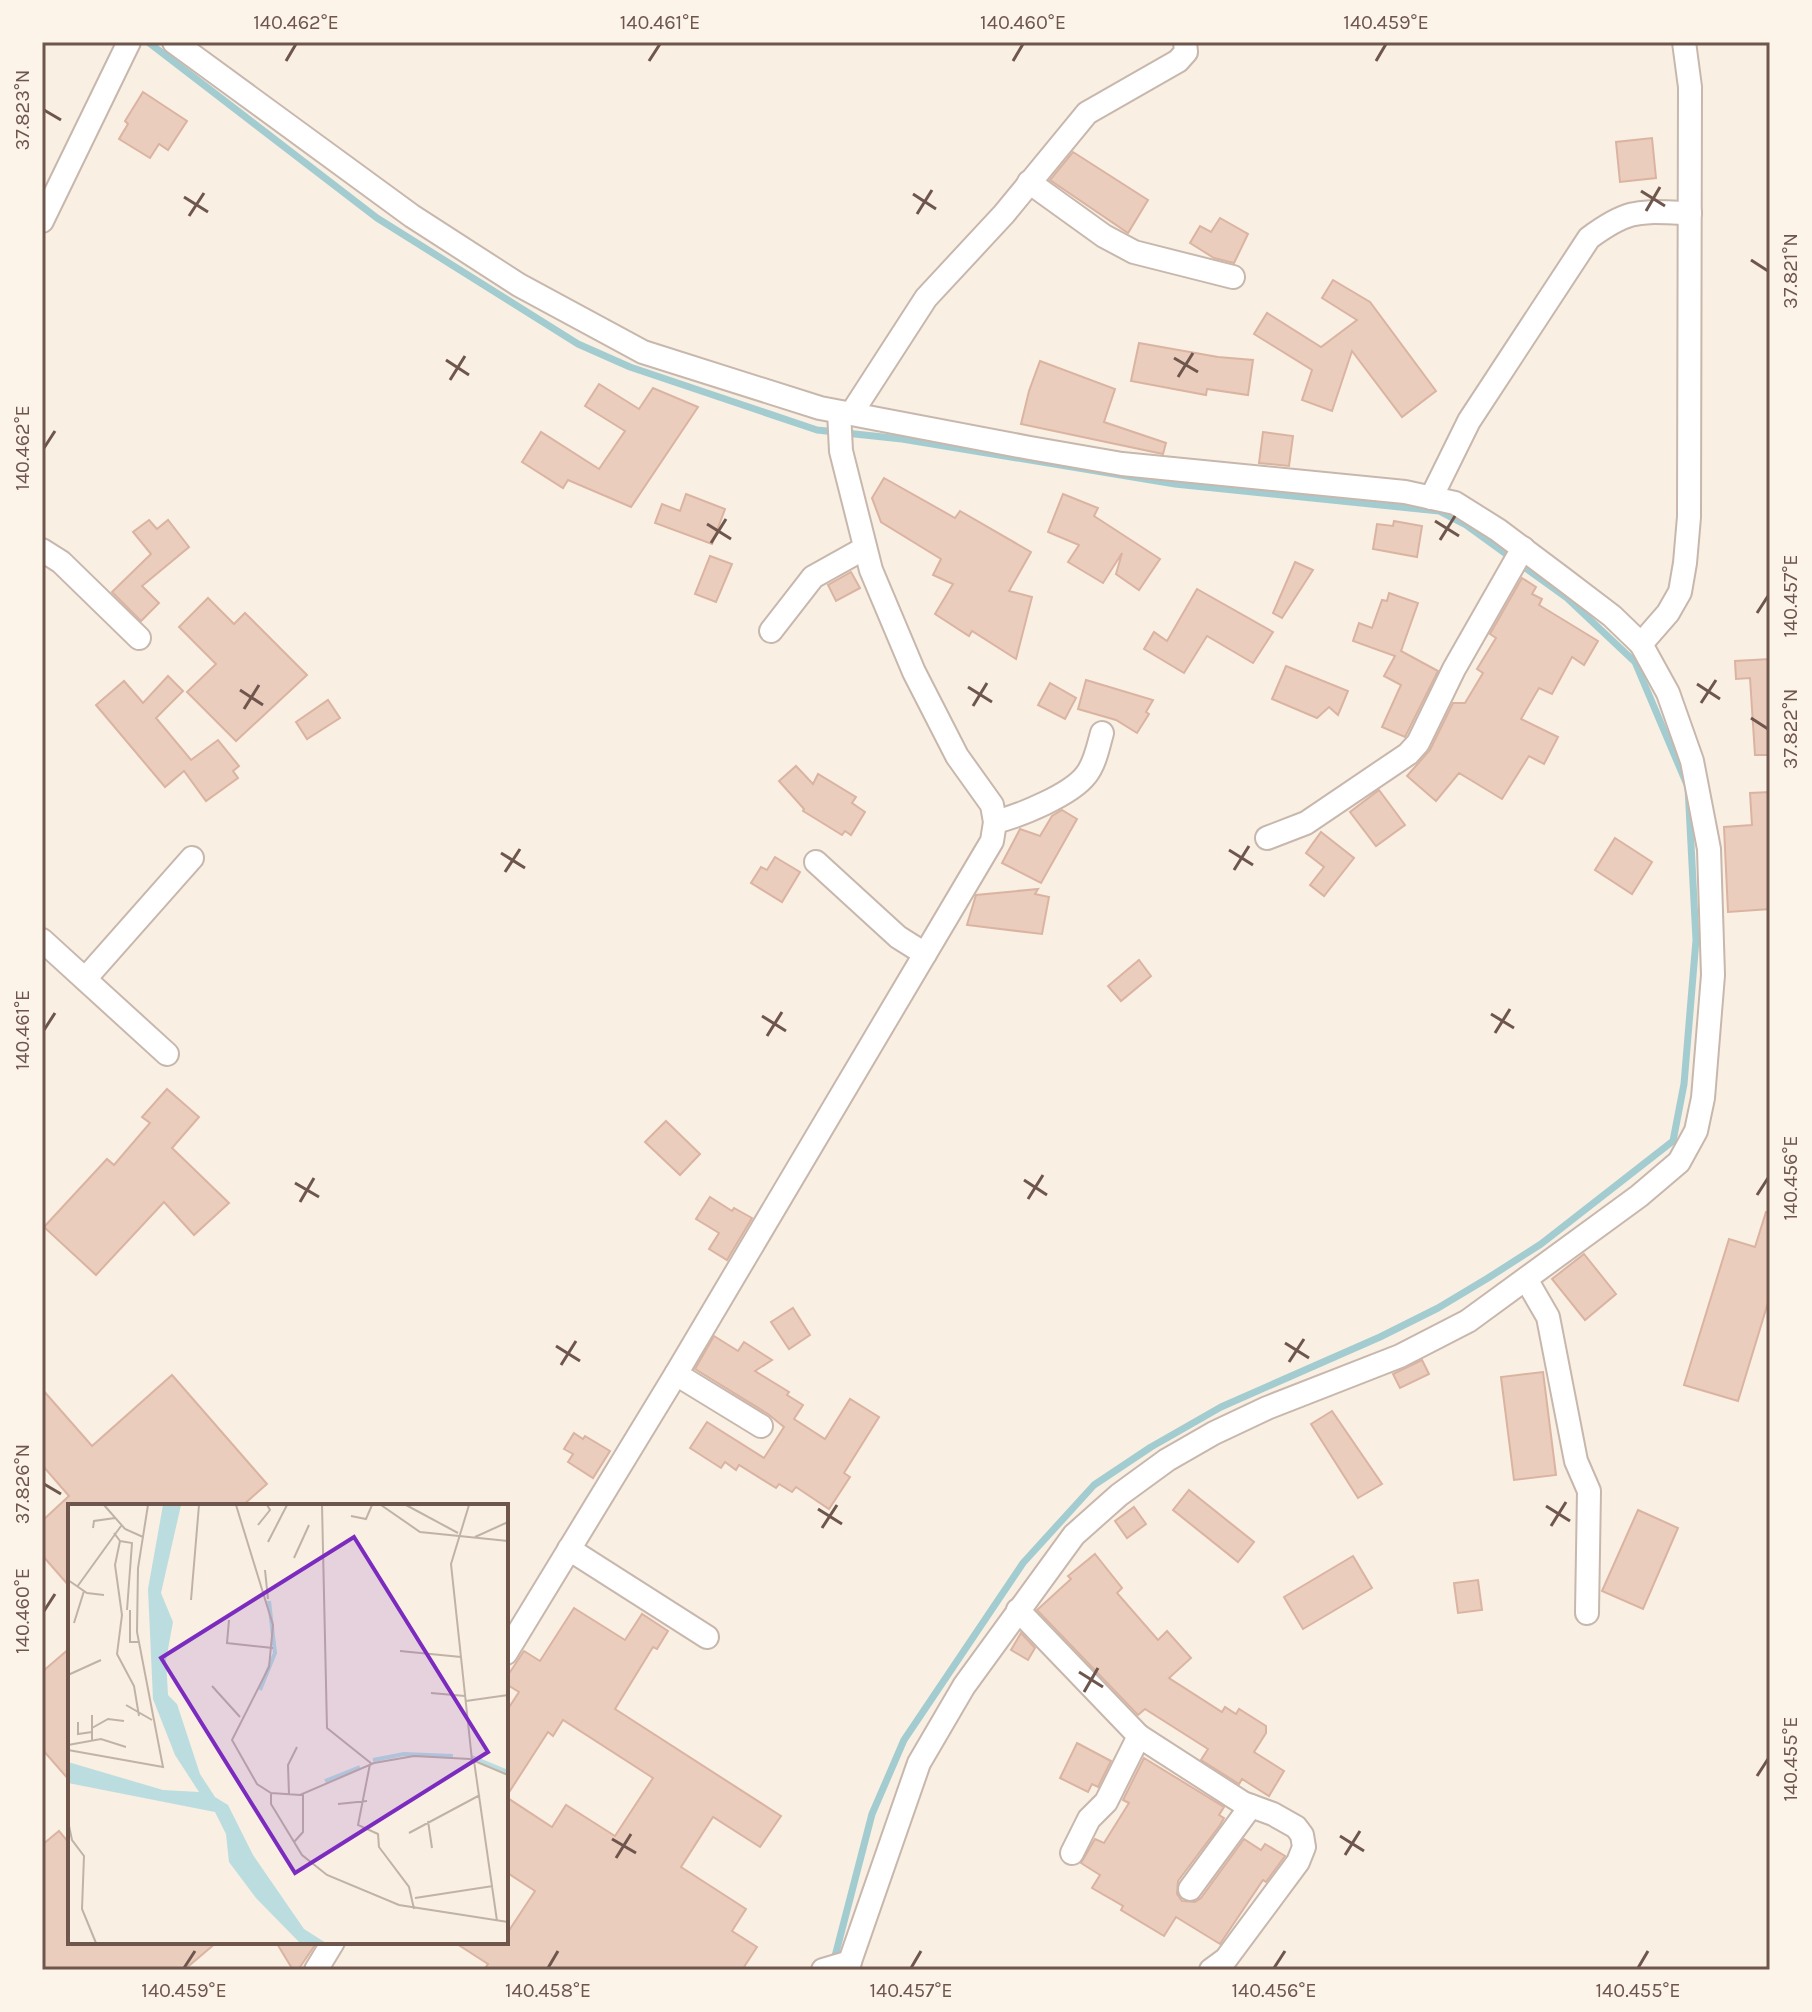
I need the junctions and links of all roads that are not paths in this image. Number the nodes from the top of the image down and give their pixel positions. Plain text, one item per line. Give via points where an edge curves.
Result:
1 (129, 42) edge
2 (174, 42) edge
3 (1185, 42) edge
4 (1684, 42) edge
5 (1029, 182) junction
6 (1690, 213) junction
7 (42, 221) edge
8 (1233, 277) dead end
9 (843, 415) junction
10 (1431, 498) junction
11 (865, 548) junction
12 (42, 550) edge
13 (1519, 556) junction
14 (771, 631) dead end
15 (139, 638) dead end
16 (1641, 644) junction
17 (1102, 733) dead end
18 (995, 822) junction
19 (1267, 838) dead end
20 (192, 858) dead end
21 (816, 862) dead end
22 (42, 940) edge
23 (925, 954) junction
24 (85, 979) junction
25 (167, 1054) dead end
26 (1526, 1279) junction
27 (676, 1374) junction
28 (761, 1426) dead end
29 (569, 1549) junction
30 (1018, 1610) junction
31 (1587, 1613) dead end
32 (707, 1637) dead end
33 (508, 1650) edge
34 (1139, 1736) junction
35 (1251, 1806) junction
36 (1072, 1853) dead end
37 (1190, 1889) dead end
38 (332, 1944) edge
39 (837, 1967) edge
40 (316, 1970) edge
41 (1211, 1970) edge

1 - 7 street
2 - 9 street via 412,216 519,285 643,352
3 - 5 street via 1186,52 1178,61 1087,113
4 - 6 street via 1690,87
5 - 8 street via 1134,252
5 - 9 street via 926,298
6 - 10 street via 1636,211 1589,238 1469,421
6 - 16 street via 1685,563 1680,592
9 - 10 street via 1122,464
9 - 11 street via 841,451
10 - 13 street via 1455,503
11 - 14 street via 813,577
11 - 18 street via 914,672 957,756 992,805
12 - 15 street
13 - 16 street via 1612,616
13 - 19 street via 1418,743 1306,823
16 - 26 street via 1668,693 1692,761 1709,849 1713,975 1703,1098 1696,1131 1679,1162
17 - 18 street via 1091,767 1078,783
18 - 23 street via 992,841
20 - 24 street
21 - 23 street via 898,937
22 - 24 street
23 - 27 street
24 - 25 street
26 - 30 street via 1468,1321 1400,1356 1267,1408 1167,1460 1074,1535
26 - 31 street via 1548,1317 1576,1461 1589,1491
27 - 28 street
27 - 29 street
29 - 32 street
29 - 33 street
30 - 34 street
30 - 39 street via 964,1686 919,1763
34 - 35 street
34 - 36 street via 1106,1802 1089,1819
35 - 37 street
35 - 41 street via 1296,1827 1303,1854 1226,1959
38 - 40 street

